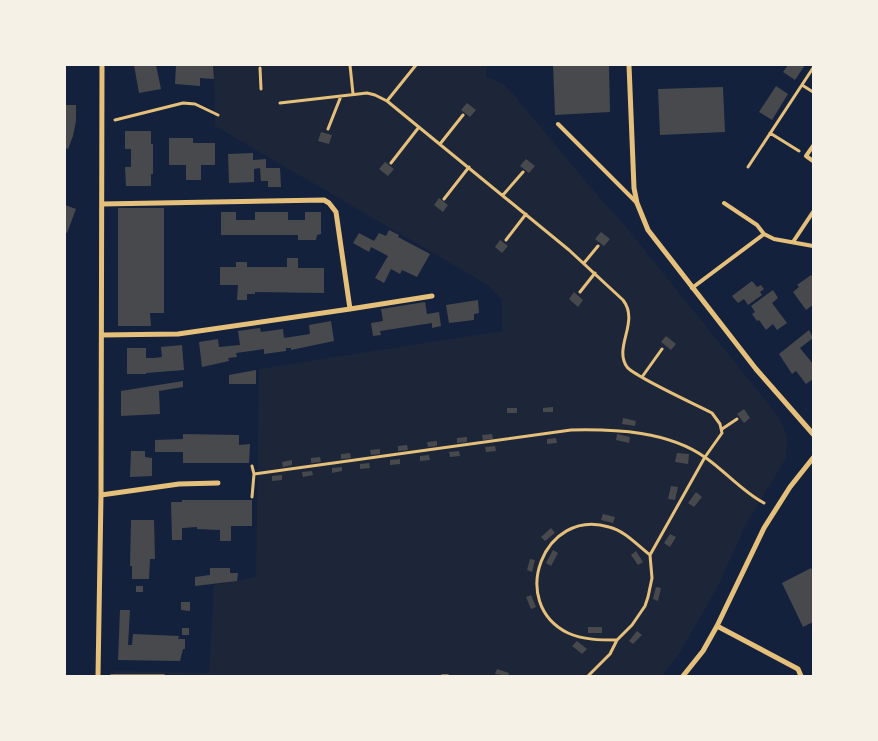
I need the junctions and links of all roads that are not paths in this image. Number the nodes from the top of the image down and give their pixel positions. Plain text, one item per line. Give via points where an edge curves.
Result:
1 (102, 65) edge
2 (629, 65) edge
3 (558, 124) dead end
4 (813, 146) edge
5 (813, 161) edge
6 (637, 203) junction
7 (724, 203) dead end
8 (102, 204) junction
9 (813, 212) edge
10 (764, 234) junction
11 (793, 242) junction
12 (813, 246) edge
13 (692, 288) junction
14 (432, 296) dead end
15 (350, 309) junction
16 (102, 335) junction
17 (813, 434) edge
18 (813, 458) edge
19 (218, 483) dead end
20 (101, 495) junction
21 (717, 626) junction
22 (98, 676) edge
23 (683, 676) edge
24 (801, 676) edge

1 - 8 street
2 - 6 street via 633,180
3 - 6 lane
4 - 5 lane via 806,156
6 - 13 street via 652,236
7 - 10 lane via 757,225
8 - 15 street via 324,200 336,212
8 - 16 street
9 - 11 lane
10 - 11 lane
10 - 13 lane
11 - 12 lane
13 - 17 street
14 - 15 street
15 - 16 street via 178,334
16 - 20 street
18 - 21 street via 764,528
19 - 20 street via 179,484
20 - 22 street
21 - 23 street
21 - 24 street via 798,669

